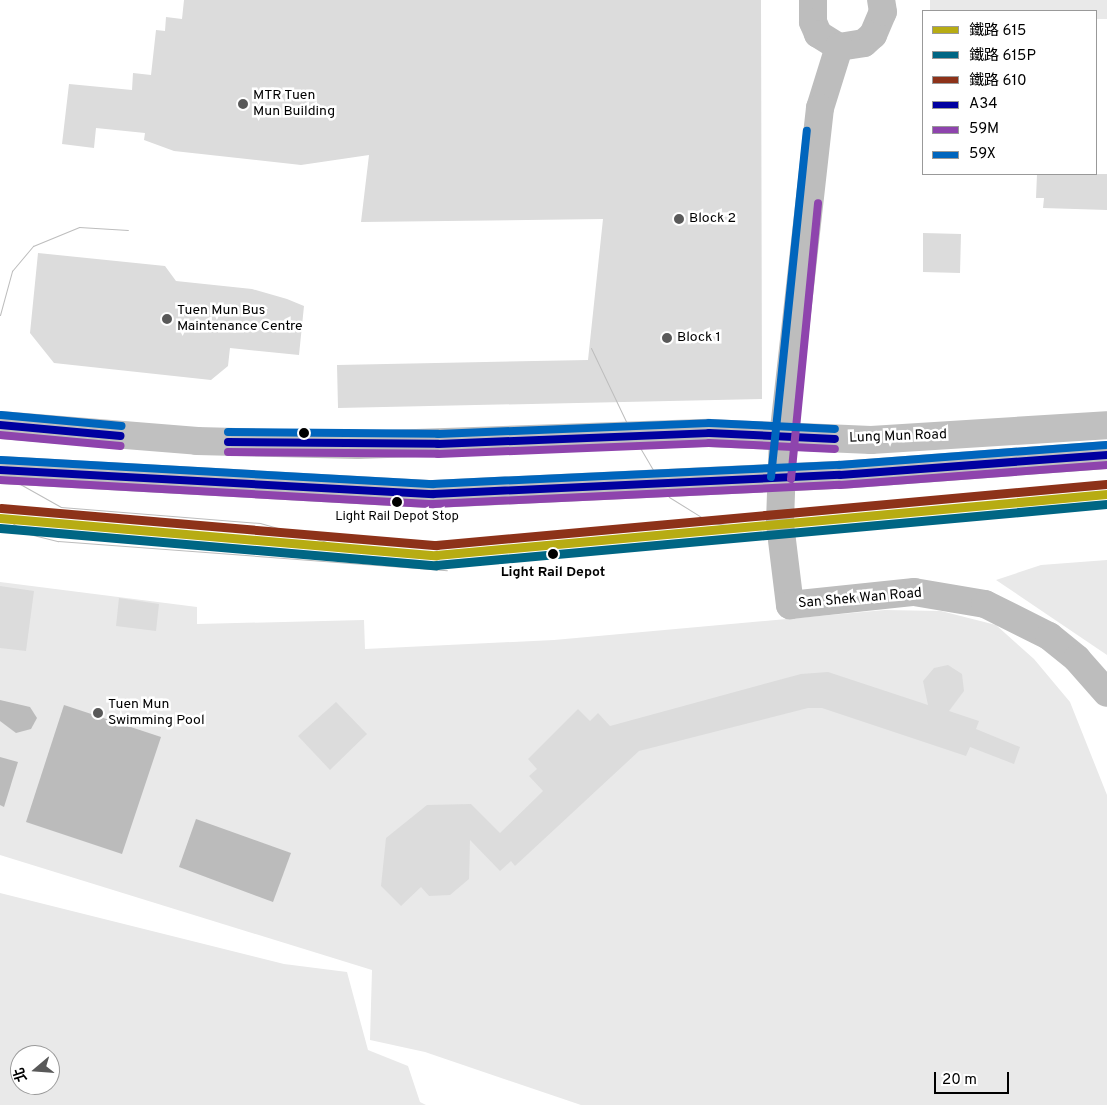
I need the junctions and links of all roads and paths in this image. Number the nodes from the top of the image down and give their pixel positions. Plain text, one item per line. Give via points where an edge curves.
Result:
1 (813, 0) edge
2 (881, 0) edge
3 (839, 47) junction
4 (0, 425) edge
5 (1107, 425) edge
6 (784, 436) junction
7 (1107, 455) edge
8 (0, 470) edge
9 (781, 478) junction
10 (1107, 693) edge

1 - 3 street via 812,22 818,34
2 - 3 street via 881,18 873,35 864,43
3 - 6 street via 820,108
4 - 6 main road, Lung Mun Road via 294,444 438,444 632,434
5 - 6 main road, Lung Mun Road via 871,440
6 - 9 street
7 - 9 main road
8 - 9 main road via 415,494
9 - 10 street, San Shek Wan Road via 780,524 790,605 914,592 985,604 1049,636 1077,659

